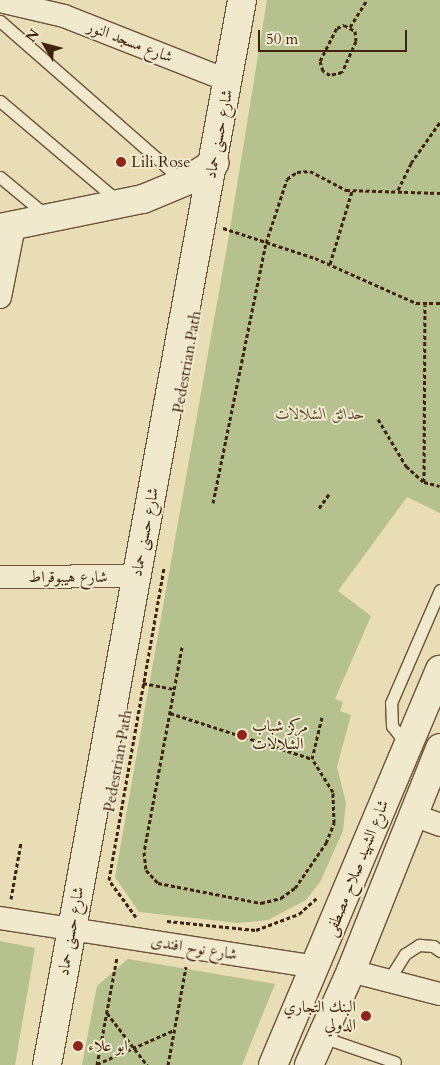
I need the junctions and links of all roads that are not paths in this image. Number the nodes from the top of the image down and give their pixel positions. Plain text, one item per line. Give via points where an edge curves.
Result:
1 (242, 0) edge
2 (0, 1) edge
3 (0, 21) edge
4 (229, 81) junction
5 (0, 101) edge
6 (214, 163) junction
7 (0, 177) edge
8 (184, 182) junction
9 (121, 204) junction
10 (50, 218) junction
11 (7, 227) edge
12 (0, 297) edge
13 (136, 576) junction
14 (0, 577) edge
15 (440, 590) edge
16 (440, 670) edge
17 (407, 746) junction
18 (440, 748) edge
19 (413, 815) junction
20 (440, 825) edge
21 (0, 918) edge
22 (72, 929) junction
23 (440, 951) edge
24 (316, 967) junction
25 (351, 971) junction
26 (388, 980) junction
27 (440, 994) edge
28 (322, 1037) junction
29 (395, 1062) dead end
30 (47, 1065) edge
31 (273, 1065) edge
32 (309, 1065) edge

1 - 4 main road, شارع حسنى حماد
2 - 4 street, شارع مسجد النور via 64,16
3 - 8 lane
4 - 6 main road, شارع حسنى حماد
5 - 9 lane
6 - 8 main road
6 - 13 main road, شارع حسنى حماد
7 - 10 lane
8 - 9 main road via 150,197
9 - 10 main road
10 - 11 main road
11 - 12 street
13 - 14 street, شارع هيبوقراط
13 - 22 main road, شارع حسنى حماد
15 - 17 lane via 391,703 392,726
16 - 17 main road, شارع الشهيد صلاح مصطفى
17 - 24 main road, شارع الشهيد صلاح مصطفى
18 - 19 main road, شارع الشهيد صلاح مصطفى
19 - 20 street
19 - 25 main road, شارع الشهيد صلاح مصطفى
21 - 22 street, شارع نوح افندى
22 - 24 street, شارع نوح افندى
22 - 30 main road, شارع حسنى حماد
23 - 26 lane via 433,946 419,945 405,954
24 - 25 main road
24 - 31 main road, شارع الشهيد صلاح مصطفى
25 - 26 street
25 - 28 main road, شارع الشهيد صلاح مصطفى
26 - 27 street
28 - 29 lane
28 - 32 main road, شارع الشهيد صلاح مصطفى

